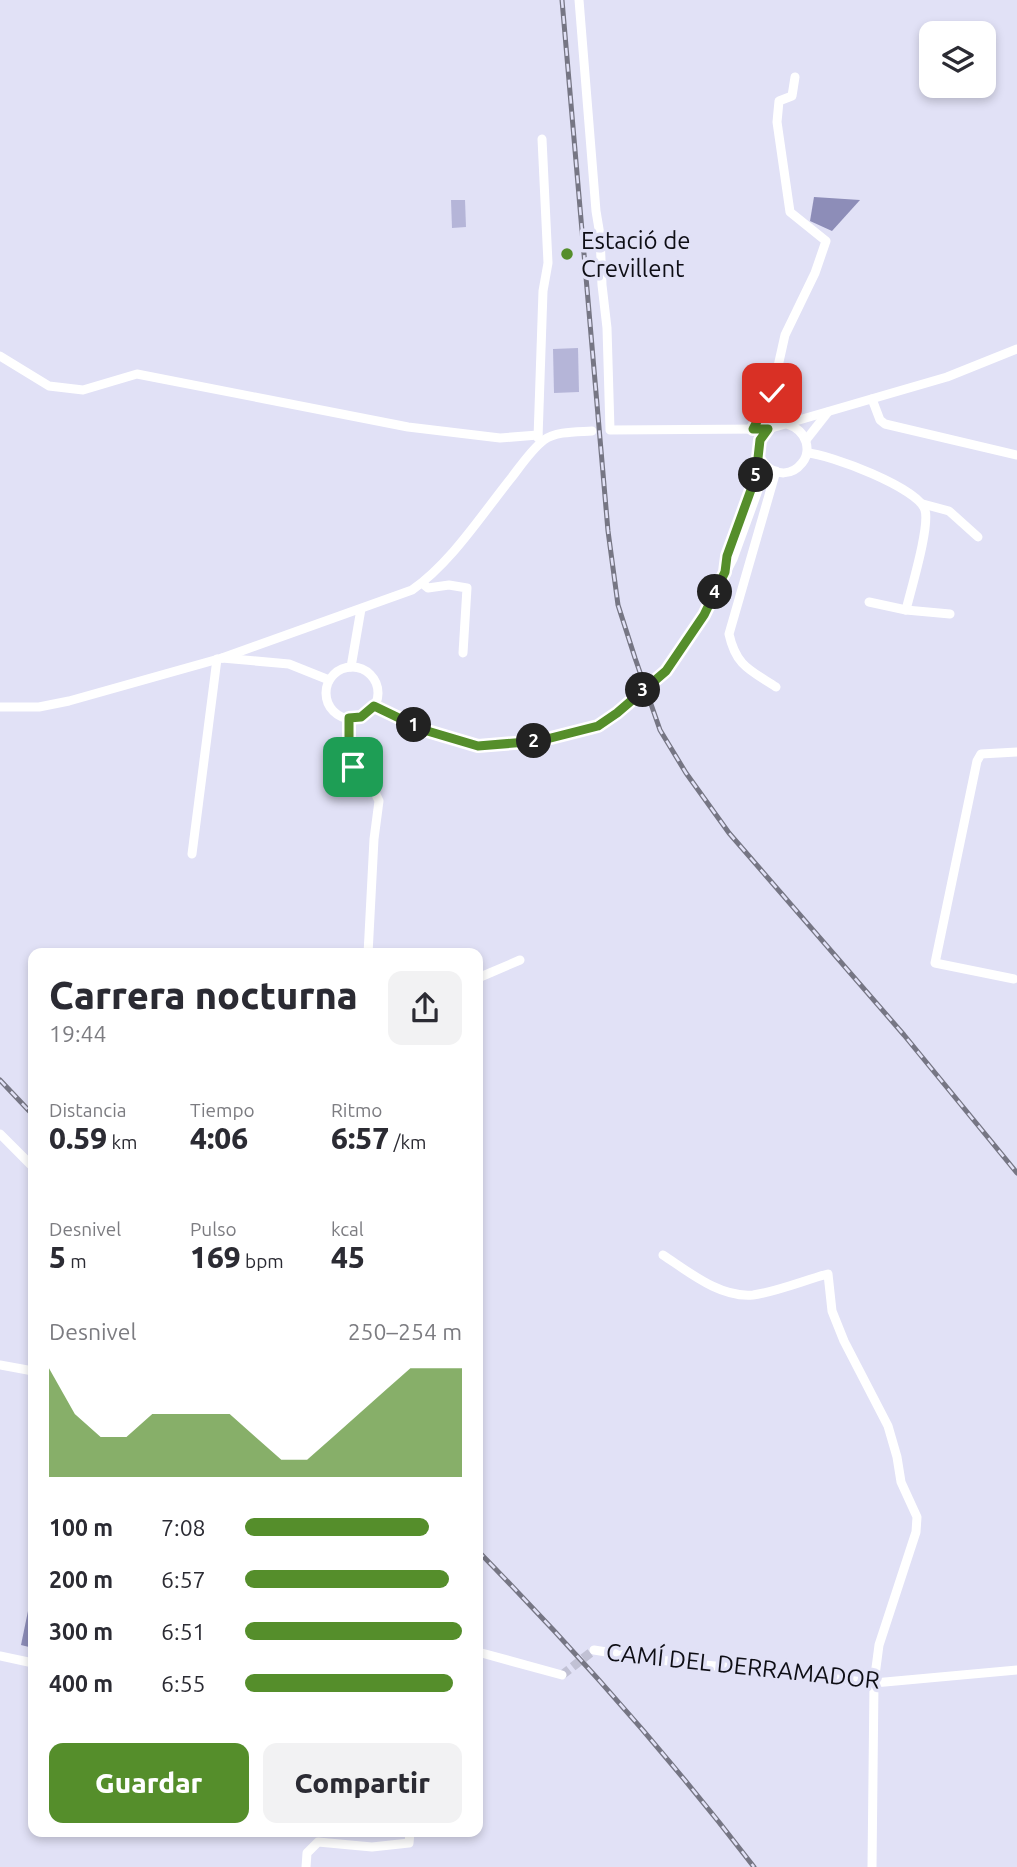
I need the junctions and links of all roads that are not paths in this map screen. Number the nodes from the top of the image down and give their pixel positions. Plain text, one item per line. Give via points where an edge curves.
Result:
1 (579, 0) edge
2 (795, 77) dead end
3 (542, 139) dead end
4 (1017, 349) edge
5 (0, 356) edge
6 (872, 399) junction
7 (828, 412) junction
8 (787, 424) junction
9 (753, 429) junction
10 (768, 429) junction
11 (592, 431) dead end
12 (538, 435) junction
13 (806, 440) junction
14 (538, 446) junction
15 (807, 453) junction
16 (759, 454) junction
17 (1017, 454) edge
18 (774, 471) junction
19 (923, 504) junction
20 (978, 537) dead end
21 (725, 572) junction
22 (422, 583) junction
23 (869, 602) dead end
24 (360, 609) junction
25 (906, 610) junction
26 (950, 614) dead end
27 (463, 653) dead end
28 (219, 658) junction
29 (351, 667) junction
30 (329, 680) junction
31 (776, 687) dead end
32 (374, 706) junction
33 (0, 707) edge
34 (349, 718) junction
35 (1017, 752) edge
36 (192, 854) dead end
37 (368, 948) edge
38 (520, 960) dead end
39 (483, 976) edge
40 (1014, 979) dead end
41 (0, 1134) edge
42 (28, 1162) edge
43 (663, 1255) dead end
44 (0, 1365) edge
45 (28, 1370) edge
46 (594, 1650) dead end
47 (483, 1653) edge
48 (0, 1656) edge
49 (28, 1662) edge
50 (1017, 1670) edge
51 (562, 1675) dead end
52 (874, 1683) junction
53 (410, 1837) edge
54 (306, 1867) edge
55 (872, 1867) edge

1 - 9 street via 608,341 610,430
2 - 9 street via 792,96 779,101 777,121 790,212 826,241 785,335 772,393
3 - 12 street via 548,263
4 - 6 street via 947,377
5 - 12 street via 49,386 83,390 137,374 408,427 500,438
6 - 7 street
6 - 17 street via 885,424
7 - 8 street
7 - 13 street
8 - 10 street
8 - 13 street
9 - 10 street
10 - 16 street via 760,440
11 - 14 street via 564,433 546,438
12 - 14 street
13 - 15 street
14 - 22 street
15 - 18 street via 794,470
15 - 19 street via 820,453 854,467 904,489
16 - 18 street
16 - 21 street
18 - 21 street via 761,482
18 - 31 street via 729,634 740,663
19 - 20 street via 949,511
19 - 25 street via 924,531
21 - 32 street via 704,615 666,671 598,726 539,741 478,746 424,730
22 - 24 street
22 - 27 street via 428,588 467,588
23 - 25 street
24 - 28 street
24 - 29 street
25 - 26 street
28 - 30 street via 289,664
28 - 33 street via 69,701
28 - 36 street
29 - 30 street
29 - 32 street via 372,676 378,690
30 - 34 street via 329,706
32 - 34 street via 361,717
34 - 37 street via 353,767 371,784 379,801
35 - 40 street via 981,754 977,761 934,963
38 - 39 street
41 - 42 street
43 - 52 street via 724,1291 752,1295 828,1274 832,1311 888,1426 901,1482 917,1517 878,1645
44 - 45 street
46 - 52 street, CAMÍ DEL DERRAMADOR
47 - 51 street
48 - 49 street
50 - 52 street, CAMÍ DEL DERRAMADOR
52 - 55 street
53 - 54 street via 409,1843 372,1847 318,1842 307,1853

